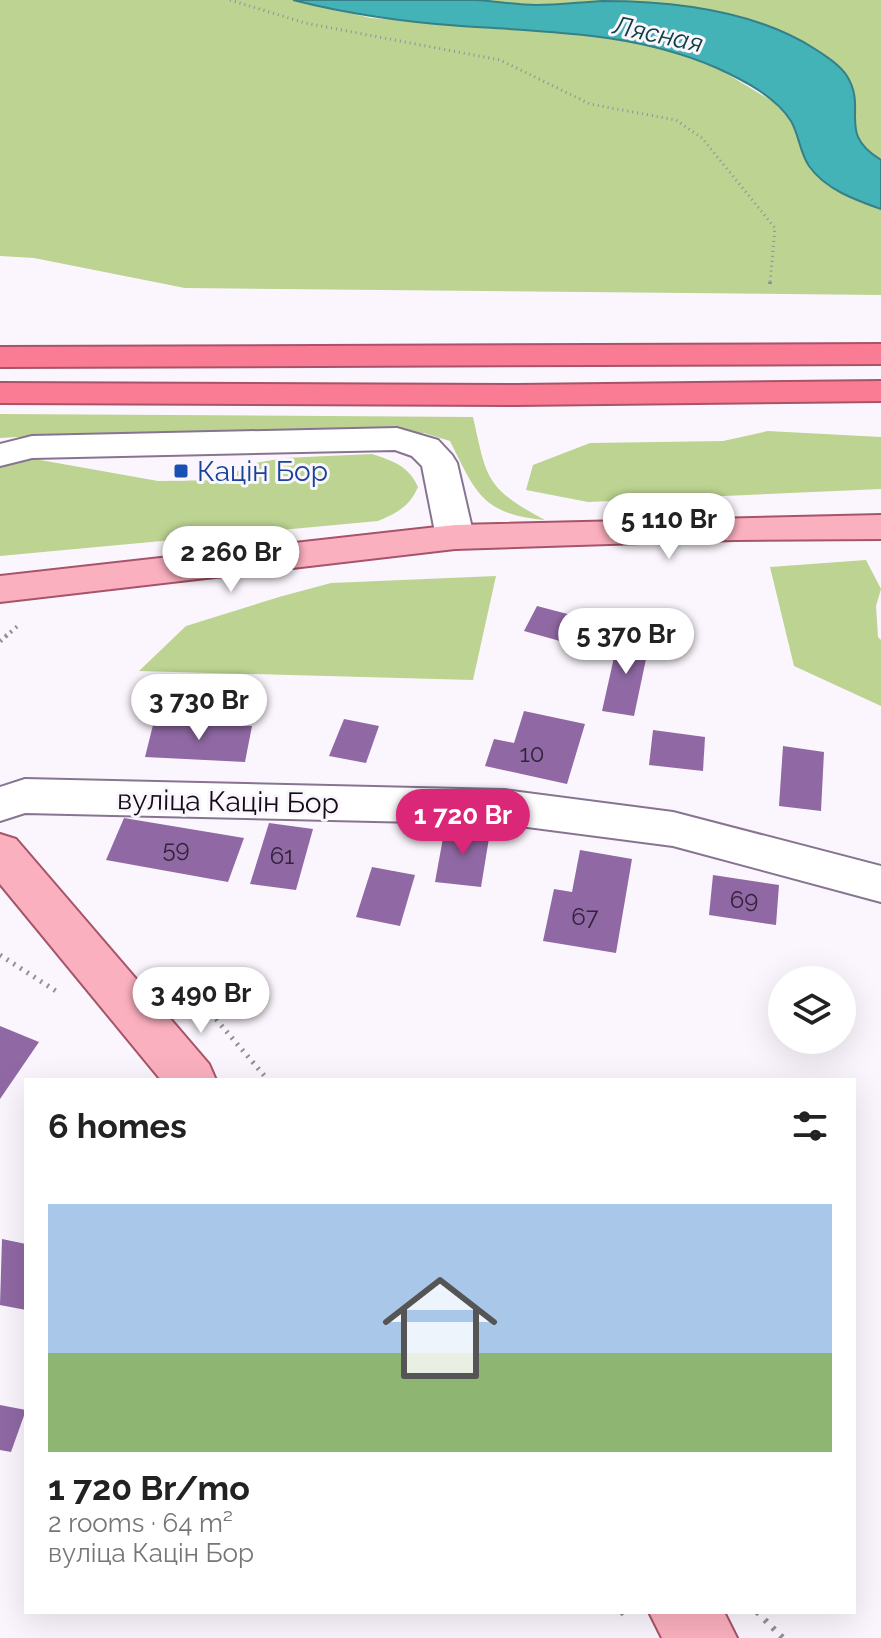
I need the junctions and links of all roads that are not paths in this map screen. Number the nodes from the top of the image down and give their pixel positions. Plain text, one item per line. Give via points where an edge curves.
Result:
1 (881, 354) edge
2 (0, 357) edge
3 (881, 391) edge
4 (0, 393) edge
5 (0, 455) edge
6 (881, 527) edge
7 (455, 537) junction
8 (0, 589) edge
9 (0, 804) edge
10 (0, 852) edge
11 (881, 884) edge
12 (189, 1078) edge
13 (682, 1614) edge
14 (706, 1638) edge

1 - 2 highway
3 - 4 highway
5 - 7 street via 32,447 397,439 425,448 439,463
6 - 7 main road
7 - 8 main road
9 - 11 street, вуліца Кацін Бор via 25,796 505,807 673,829
10 - 12 main road
13 - 14 main road

